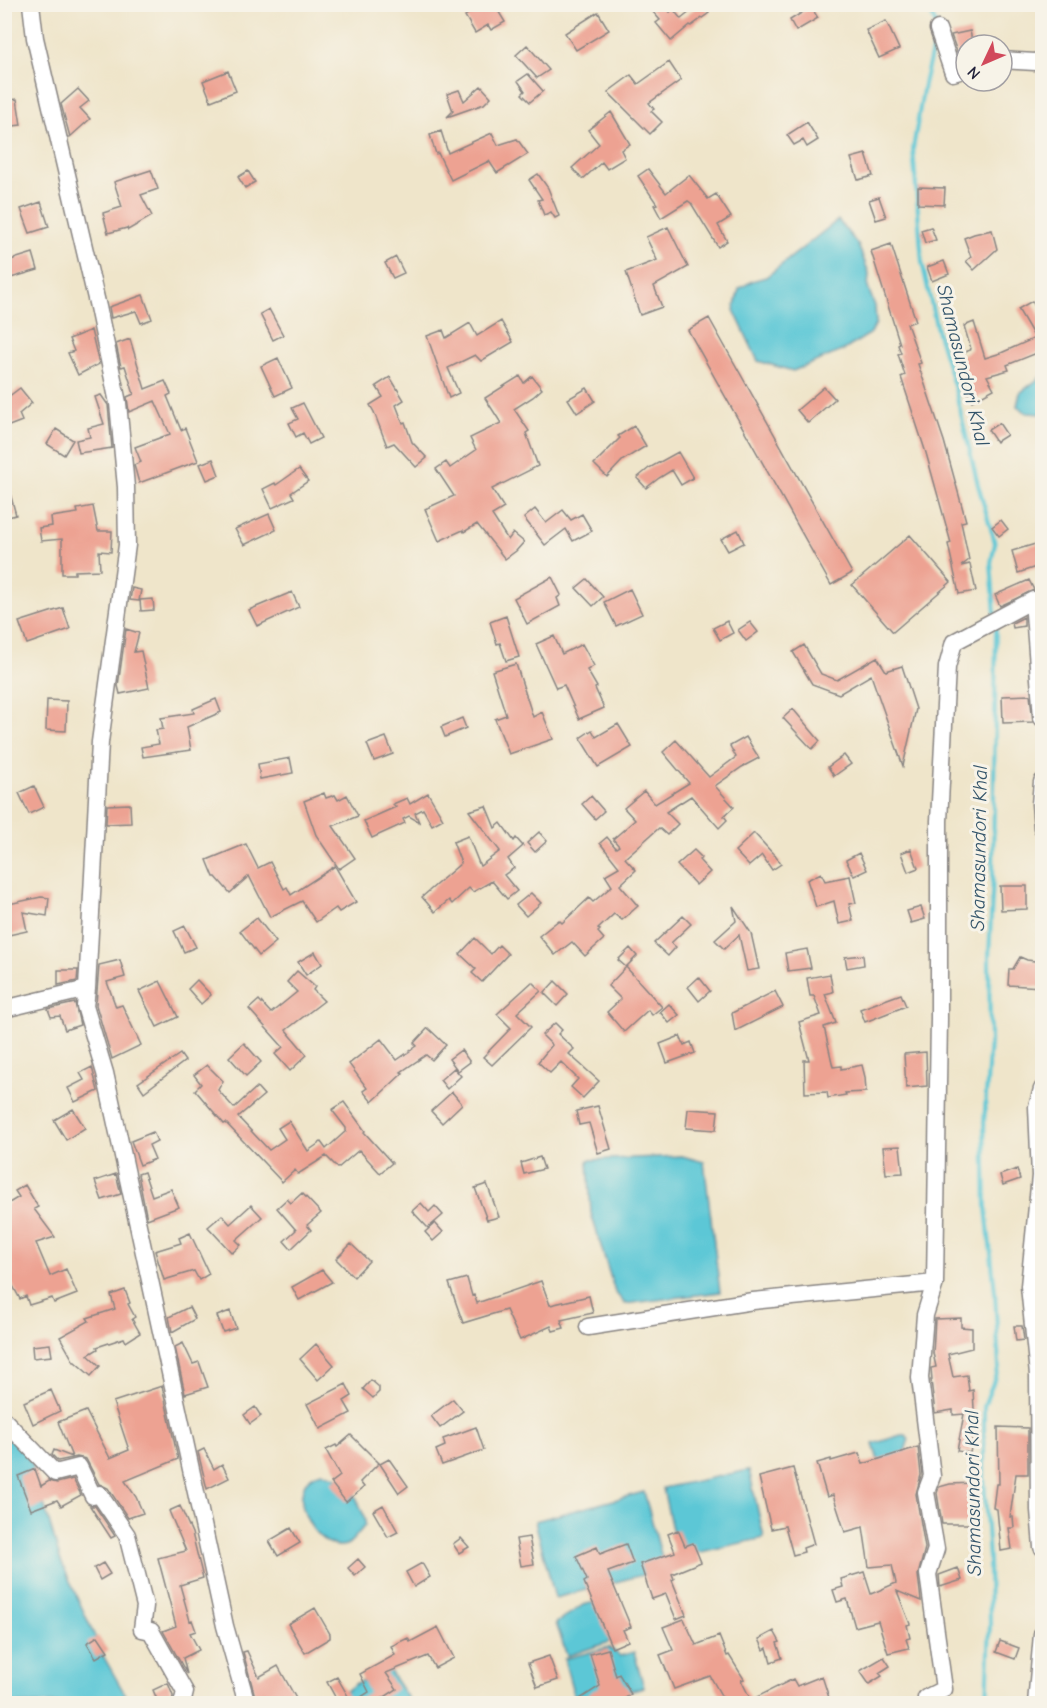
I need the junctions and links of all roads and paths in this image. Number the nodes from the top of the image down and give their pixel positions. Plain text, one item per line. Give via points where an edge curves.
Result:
1 (31, 4) edge
2 (938, 29) dead end
3 (1042, 60) edge
4 (1014, 61) edge
5 (954, 73) edge
6 (1038, 598) edge
7 (1042, 718) edge
8 (1042, 782) edge
9 (1042, 828) edge
10 (87, 988) junction
11 (4, 1009) edge
12 (1042, 1089) edge
13 (1041, 1176) edge
14 (935, 1283) junction
15 (588, 1328) dead end
16 (4, 1420) edge
17 (1042, 1547) edge
18 (1042, 1634) edge
19 (182, 1704) edge
20 (247, 1704) edge
21 (927, 1704) edge
22 (1036, 1704) edge

1 - 10 street via 35,38 118,403 126,487 127,545 100,742
2 - 5 street
3 - 4 street
6 - 7 street
6 - 14 street via 954,642 947,668 939,821
8 - 9 street
10 - 11 street
10 - 20 street via 85,1006 105,1072 225,1626
12 - 13 street via 1037,1107
13 - 17 street via 1029,1286 1038,1375
14 - 15 street via 753,1301
14 - 21 street via 925,1315 921,1378 932,1476 926,1492 936,1549 928,1574 944,1689 926,1698
16 - 19 street via 55,1473 79,1467 93,1496 99,1494 128,1535 145,1606 142,1629 151,1631 185,1692
18 - 22 street

